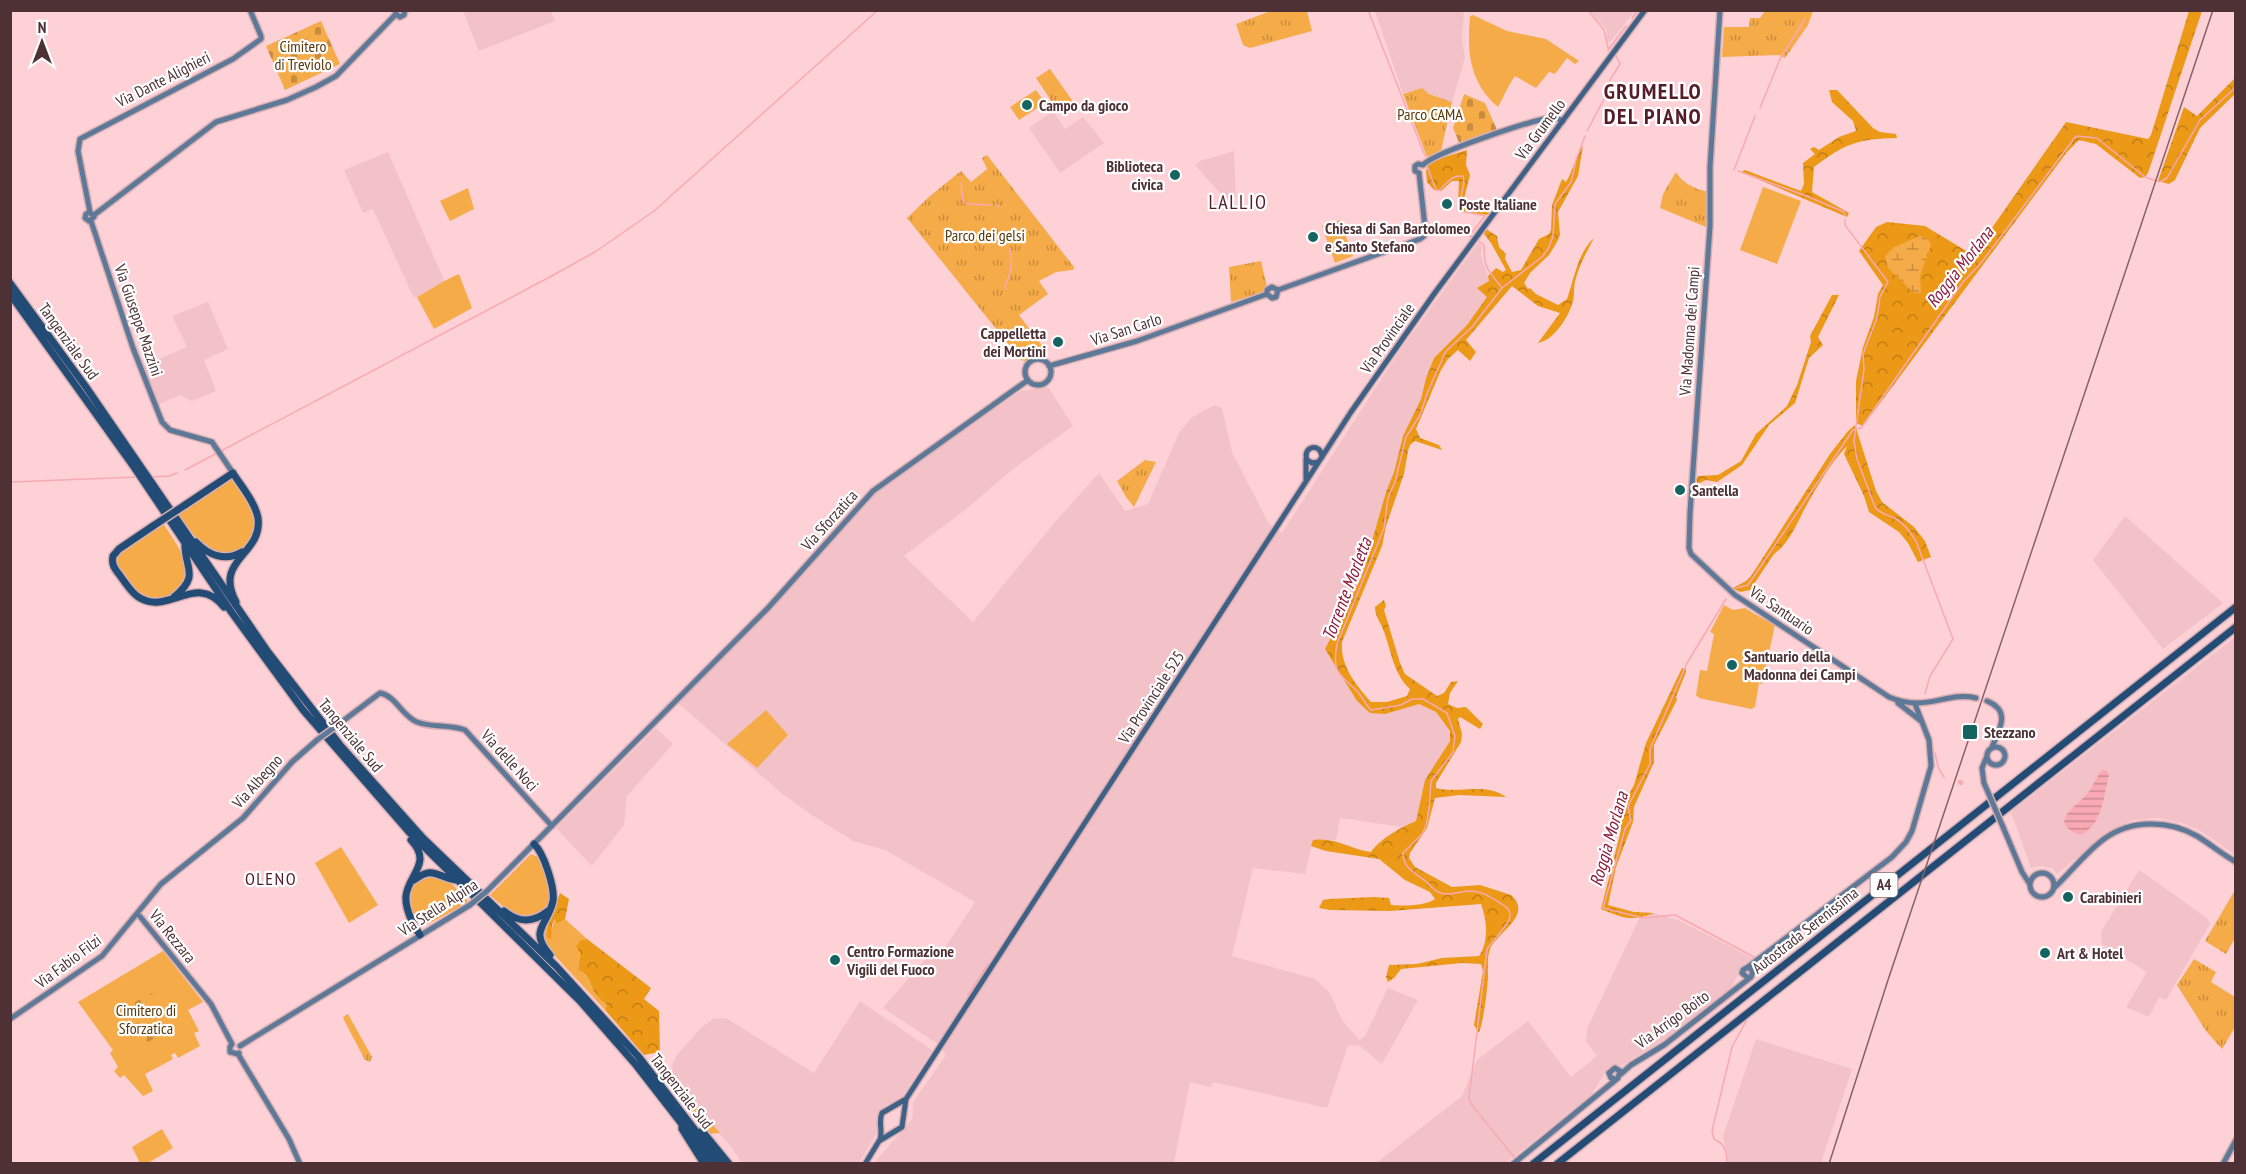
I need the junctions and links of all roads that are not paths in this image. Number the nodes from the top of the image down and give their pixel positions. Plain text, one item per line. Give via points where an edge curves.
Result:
1 (250, 10) edge
2 (405, 10) edge
3 (1645, 10) edge
4 (1720, 10) edge
5 (395, 12) edge
6 (1563, 121) junction
7 (92, 213) junction
8 (1457, 264) joint
9 (10, 283) edge
10 (10, 294) edge
11 (1049, 366) junction
12 (1028, 380) junction
13 (1341, 428) joint
14 (1333, 442) junction
15 (1317, 448) junction
16 (1306, 458) junction
17 (1320, 459) junction
18 (137, 466) junction
19 (1693, 472) joint
20 (233, 473) junction
21 (1306, 481) junction
22 (164, 499) junction
23 (185, 543) junction
24 (249, 547) junction
25 (170, 600) junction
26 (2235, 607) edge
27 (232, 614) junction
28 (2235, 627) edge
29 (268, 652) junction
30 (380, 693) joint
31 (1889, 698) junction
32 (1976, 698) dead end
33 (1987, 701) dead end
34 (1927, 703) junction
35 (673, 704) joint
36 (1915, 704) junction
37 (1918, 718) junction
38 (1998, 735) junction
39 (1999, 747) junction
40 (1992, 748) junction
41 (1987, 755) junction
42 (1995, 765) junction
43 (1982, 772) junction
44 (552, 826) junction
45 (409, 832) junction
46 (534, 844) junction
47 (2235, 862) edge
48 (2019, 863) junction
49 (2067, 874) junction
50 (2034, 875) junction
51 (2051, 877) junction
52 (459, 878) junction
53 (412, 882) junction
54 (2029, 883) junction
55 (2054, 888) junction
56 (157, 889) joint
57 (550, 909) junction
58 (138, 914) junction
59 (420, 935) junction
60 (1751, 969) junction
61 (560, 970) junction
62 (1746, 977) junction
63 (10, 1019) edge
64 (232, 1044) junction
65 (240, 1046) junction
66 (238, 1054) junction
67 (1619, 1071) junction
68 (1610, 1075) junction
69 (1616, 1079) junction
70 (1600, 1091) junction
71 (906, 1099) junction
72 (891, 1108) junction
73 (903, 1114) junction
74 (685, 1121) junction
75 (882, 1127) junction
76 (891, 1133) junction
77 (2235, 1140) edge
78 (879, 1141) junction
79 (300, 1164) edge
80 (704, 1164) edge
81 (713, 1164) edge
82 (721, 1164) edge
83 (729, 1164) edge
84 (865, 1164) edge
85 (1513, 1164) edge
86 (1533, 1164) edge
87 (1557, 1164) edge
88 (2223, 1164) edge

1 - 7 street, Via Dante Alighieri via 261,39 237,57 84,135 78,151
2 - 5 street via 402,17
3 - 6 main road, Via Grumello
4 - 19 street, Via Madonna dei Campi
5 - 7 street via 336,76 287,100 216,122
6 - 8 main road, Via Grumello
6 - 11 street, Via San Carlo via 1552,118 1526,125 1415,166 1425,227 1420,239 1278,290 1272,286 1267,294 1137,340
7 - 20 street, Via Giuseppe Mazzini via 91,221 133,348 165,427 209,440
8 - 13 main road, Via Provinciale
9 - 18 highway, Tangenziale Sud
10 - 18 highway, Tangenziale Sud
11 - 12 street via 1051,375 1044,384 1035,385
11 - 12 street via 1041,360 1030,363
12 - 35 street, Via Sforzatica via 877,488 768,608
13 - 14 main road, Via Provinciale 525
14 - 15 main road
14 - 17 main road, Via Provinciale 525
15 - 16 main road via 1308,449
15 - 17 main road
16 - 17 main road via 1311,463
16 - 21 main road
17 - 21 main road, Via Provinciale 525
18 - 22 highway, Tangenziale Sud
18 - 23 highway, Tangenziale Sud
19 - 31 street, Via Santuario via 1689,548 1695,558 1731,591
20 - 24 highway via 258,517
20 - 25 highway, bridge via 113,555 112,563 140,598 154,603
21 - 71 main road, Via Provinciale 525
22 - 24 highway via 207,551 231,557
22 - 29 highway, Tangenziale Sud
23 - 25 highway via 189,578
23 - 27 highway, Tangenziale Sud
24 - 29 highway via 232,567 230,584
25 - 27 highway via 200,592
26 - 86 highway, Autostrada Serenissima / A4
27 - 45 highway, Tangenziale Sud via 303,710
28 - 87 highway, Autostrada Serenissima / A4
29 - 52 highway, Tangenziale Sud via 340,745
30 - 44 street, Via delle Noci via 389,696 417,722 465,729
30 - 56 street, Via Albegno, bridge via 317,740 243,818
31 - 36 street, Via Santuario
31 - 37 street
32 - 34 street, Via Santuario
33 - 38 street via 2000,713
34 - 36 street, Via Santuario
34 - 37 street
35 - 44 street, Via Stella Alpina
36 - 37 street, Via Arrigo Boito
37 - 60 street, Via Arrigo Boito via 1929,740 1931,766 1916,822 1906,842 1892,857 1768,951
38 - 39 street
38 - 40 street
39 - 40 street
39 - 42 street via 2005,759
40 - 41 street
41 - 42 street
41 - 43 street
42 - 43 street
43 - 48 street, bridge
44 - 46 street, Via Stella Alpina
45 - 52 highway, Tangenziale Sud
45 - 53 highway via 420,858
46 - 57 highway via 553,889
46 - 59 street, Via Stella Alpina, bridge via 488,891
47 - 49 street via 2174,826 2145,824 2106,838
48 - 50 street
48 - 54 street
49 - 51 street
49 - 55 street
50 - 51 street via 2043,873
50 - 54 street
51 - 55 street
52 - 53 highway via 429,872
52 - 57 highway via 515,919 533,920
52 - 61 highway, Tangenziale Sud
52 - 74 highway, Tangenziale Sud via 580,1001
53 - 59 highway via 406,900
54 - 55 street via 2032,893 2040,897 2048,896
56 - 58 street, Via Fabio Filzi
57 - 61 highway via 539,937
58 - 63 street, Via Fabio Filzi via 98,960
58 - 64 street, Via Rezzara via 213,1007
59 - 65 street, Via Stella Alpina
60 - 62 street, Via Arrigo Boito via 1752,976
60 - 62 street, Via Arrigo Boito via 1743,970
61 - 74 highway, Tangenziale Sud via 639,1056
62 - 67 street, Via Arrigo Boito via 1664,1045
64 - 65 street
64 - 66 street via 230,1052
65 - 66 street
66 - 79 street
67 - 68 street, Via Arrigo Boito via 1612,1069
67 - 69 street, Via Arrigo Boito
68 - 69 street
68 - 70 street, Via Arrigo Boito
69 - 70 street, Via Arrigo Boito
70 - 85 street, Via Arrigo Boito
71 - 72 main road
71 - 73 main road
72 - 73 main road
72 - 75 main road via 880,1115
73 - 76 main road via 902,1127
74 - 80 highway via 682,1129
74 - 81 highway, Tangenziale Sud
74 - 82 highway, Tangenziale Sud
74 - 83 highway via 703,1132
75 - 76 main road
75 - 78 main road
76 - 78 main road
77 - 88 street
78 - 84 main road

